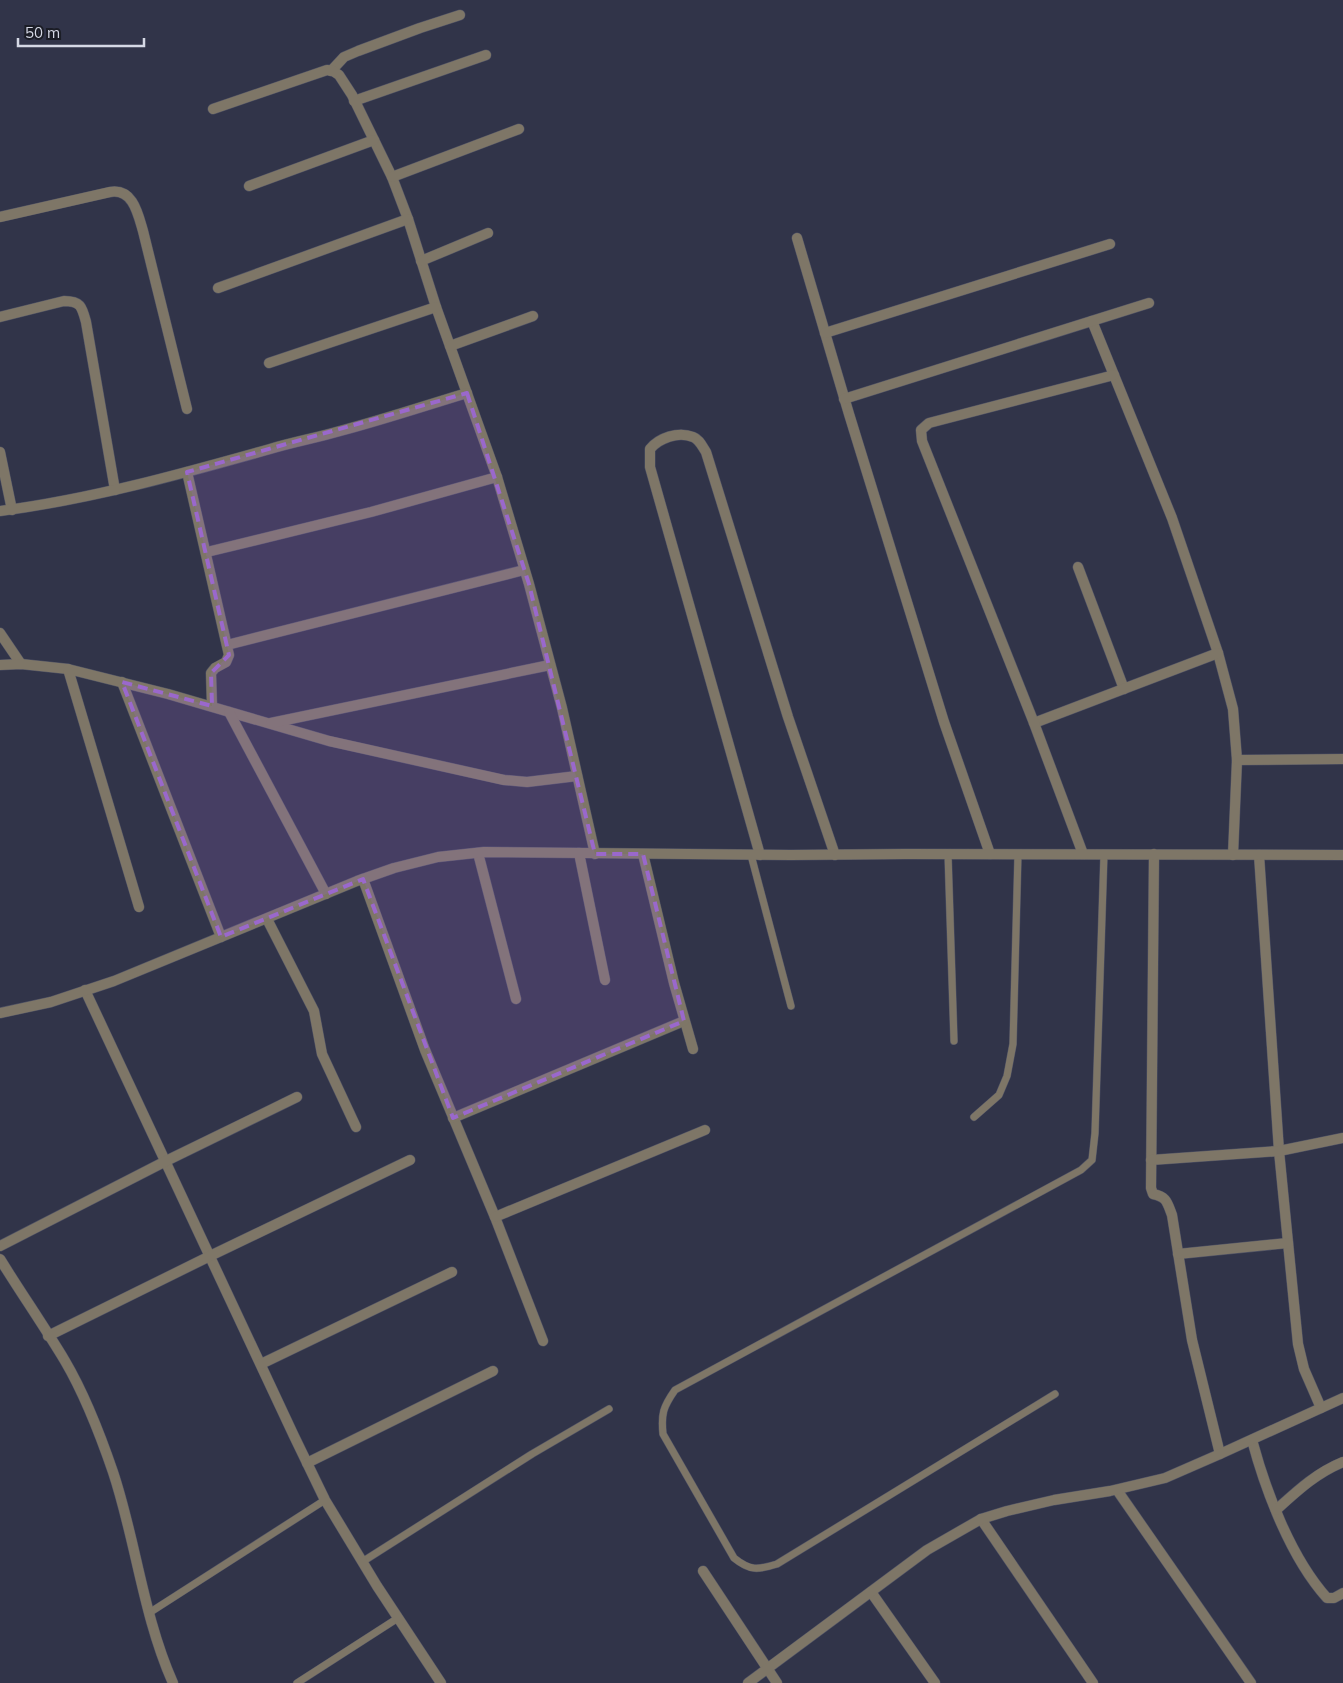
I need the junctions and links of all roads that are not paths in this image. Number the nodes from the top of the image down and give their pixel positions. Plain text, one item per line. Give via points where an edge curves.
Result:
1 (460, 15) dead end
2 (486, 54) dead end
3 (331, 70) junction
4 (354, 101) junction
5 (213, 109) dead end
6 (519, 129) dead end
7 (374, 140) junction
8 (392, 177) junction
9 (249, 186) dead end
10 (0, 217) edge
11 (408, 219) junction
12 (488, 233) dead end
13 (797, 238) dead end
14 (1110, 244) dead end
15 (421, 261) junction
16 (218, 288) dead end
17 (1149, 303) dead end
18 (436, 307) junction
19 (533, 316) dead end
20 (0, 317) edge
21 (1092, 320) junction
22 (825, 333) junction
23 (450, 346) junction
24 (269, 363) dead end
25 (1114, 375) junction
26 (467, 394) junction
27 (844, 399) junction
28 (187, 409) dead end
29 (0, 452) edge
30 (187, 472) junction
31 (497, 477) junction
32 (115, 490) junction
33 (12, 510) junction
34 (0, 512) edge
35 (206, 552) junction
36 (1078, 567) dead end
37 (524, 570) junction
38 (0, 632) edge
39 (228, 644) junction
40 (1218, 653) junction
41 (21, 664) junction
42 (0, 665) edge
43 (550, 665) junction
44 (68, 670) junction
45 (122, 682) junction
46 (1124, 689) junction
47 (212, 706) junction
48 (229, 712) junction
49 (270, 723) junction
50 (1034, 723) junction
51 (1343, 759) edge
52 (1237, 760) junction
53 (577, 776) junction
54 (478, 853) junction
55 (579, 853) junction
56 (595, 854) junction
57 (643, 854) junction
58 (948, 854) junction
59 (990, 854) junction
60 (1018, 854) junction
61 (1083, 854) junction
62 (1104, 854) junction
63 (1154, 854) junction
64 (756, 855) junction
65 (835, 855) junction
66 (1233, 855) junction
67 (1259, 855) junction
68 (1343, 855) edge
69 (363, 879) junction
70 (326, 894) junction
71 (139, 907) dead end
72 (267, 919) junction
73 (221, 937) junction
74 (604, 980) dead end
75 (85, 990) junction
76 (516, 999) dead end
77 (791, 1006) dead end
78 (0, 1013) edge
79 (684, 1021) junction
80 (954, 1041) dead end
81 (693, 1049) dead end
82 (297, 1097) dead end
83 (974, 1117) dead end
84 (453, 1118) junction
85 (356, 1127) dead end
86 (705, 1130) dead end
87 (1343, 1138) edge
88 (1279, 1151) junction
89 (410, 1160) dead end
90 (1151, 1160) junction
91 (166, 1161) junction
92 (494, 1216) junction
93 (1288, 1243) junction
94 (0, 1246) edge
95 (1178, 1254) junction
96 (210, 1256) junction
97 (0, 1259) edge
98 (452, 1272) dead end
99 (48, 1336) junction
100 (543, 1341) dead end
101 (260, 1364) junction
102 (493, 1371) dead end
103 (1055, 1394) dead end
104 (1343, 1398) edge
105 (1321, 1408) junction
106 (609, 1409) dead end
107 (1252, 1440) junction
108 (1220, 1454) junction
109 (1343, 1462) edge
110 (307, 1463) junction
111 (1117, 1490) junction
112 (326, 1500) junction
113 (1276, 1510) junction
114 (981, 1519) junction
115 (362, 1562) junction
116 (703, 1571) dead end
117 (871, 1592) junction
118 (1343, 1593) edge
119 (149, 1613) junction
120 (398, 1618) junction
121 (767, 1669) junction
122 (173, 1683) edge
123 (297, 1683) edge
124 (441, 1683) edge
125 (748, 1683) edge
126 (776, 1683) edge
127 (935, 1683) edge
128 (1093, 1683) edge
129 (1251, 1683) edge

1 - 3 street via 358,51 344,57
2 - 4 street
3 - 4 street via 339,75
3 - 5 street via 320,71
4 - 7 street
6 - 8 street
7 - 8 street
7 - 9 street
8 - 11 street
10 - 28 street via 110,192 125,194 134,204 143,231
11 - 15 street
11 - 16 street
12 - 15 street
13 - 22 street
14 - 22 street
15 - 18 street
17 - 21 street
18 - 23 street
18 - 24 street
19 - 23 street
20 - 32 street via 64,301 74,301 82,307
21 - 25 street
21 - 27 street
22 - 27 street
23 - 26 street
25 - 40 street via 1172,518
25 - 50 street via 928,423 921,430 922,441
26 - 30 street
26 - 31 street
27 - 59 street via 944,722
29 - 33 street
30 - 32 street
30 - 35 street
31 - 35 street
31 - 37 street
32 - 33 street
33 - 34 street
35 - 39 street
36 - 46 street
37 - 39 street
37 - 43 street
38 - 41 street
39 - 47 street via 226,662 211,673
40 - 46 street
40 - 52 street via 1233,709
41 - 42 street
41 - 44 street
43 - 49 street
43 - 53 street
44 - 45 street
44 - 71 street
45 - 47 street
45 - 73 street
46 - 50 street
47 - 48 street
48 - 49 street
48 - 70 street
49 - 53 street via 329,741 504,780 527,782
50 - 61 street
51 - 52 street
52 - 66 street
53 - 56 street
54 - 55 street
54 - 69 street via 438,857
54 - 76 street
55 - 56 street
55 - 74 street
56 - 57 street
57 - 64 street
57 - 79 street
58 - 59 street
58 - 65 street
58 - 80 lane
59 - 60 street
60 - 61 street
60 - 83 lane via 1013,1044 1007,1076 999,1094
61 - 62 street
62 - 63 street
62 - 103 lane via 1096,1125 1092,1160 1081,1170 675,1390 665,1404 663,1434 734,1558 743,1566 759,1570 778,1564
63 - 66 street
63 - 90 street
64 - 65 street
64 - 65 street via 650,467 650,449 655,442 667,437 694,437 706,452 788,717
64 - 77 lane
66 - 67 street
67 - 68 street
67 - 88 street
69 - 70 street
69 - 84 street
70 - 72 street
72 - 73 street
72 - 85 street via 314,1011 322,1054
73 - 75 street
75 - 78 street via 51,1002
75 - 91 street
79 - 81 street
79 - 84 street
82 - 91 street
84 - 92 street
86 - 92 street
87 - 88 street
88 - 90 street
88 - 93 street
89 - 96 street
90 - 95 street via 1151,1188 1153,1194 1162,1196 1166,1201 1172,1215
91 - 94 street
91 - 96 street
92 - 100 street
93 - 95 street
93 - 105 street via 1298,1344 1304,1369
95 - 108 street via 1192,1340
96 - 99 street
96 - 101 street
97 - 99 street
98 - 101 street
99 - 119 street via 78,1386 113,1472
101 - 110 street
102 - 110 street
104 - 105 street
105 - 107 street
106 - 115 lane
107 - 108 street
107 - 113 street
108 - 111 street via 1166,1478
109 - 113 street via 1305,1483
110 - 112 street
111 - 114 street via 1007,1510
111 - 129 street
112 - 115 street
112 - 119 lane
113 - 118 street via 1293,1547 1320,1590 1328,1598
114 - 117 street via 927,1550
114 - 128 street
115 - 120 street
116 - 121 street
117 - 121 street
117 - 127 street
119 - 122 street
120 - 123 lane
120 - 124 street
121 - 125 street
121 - 126 street

